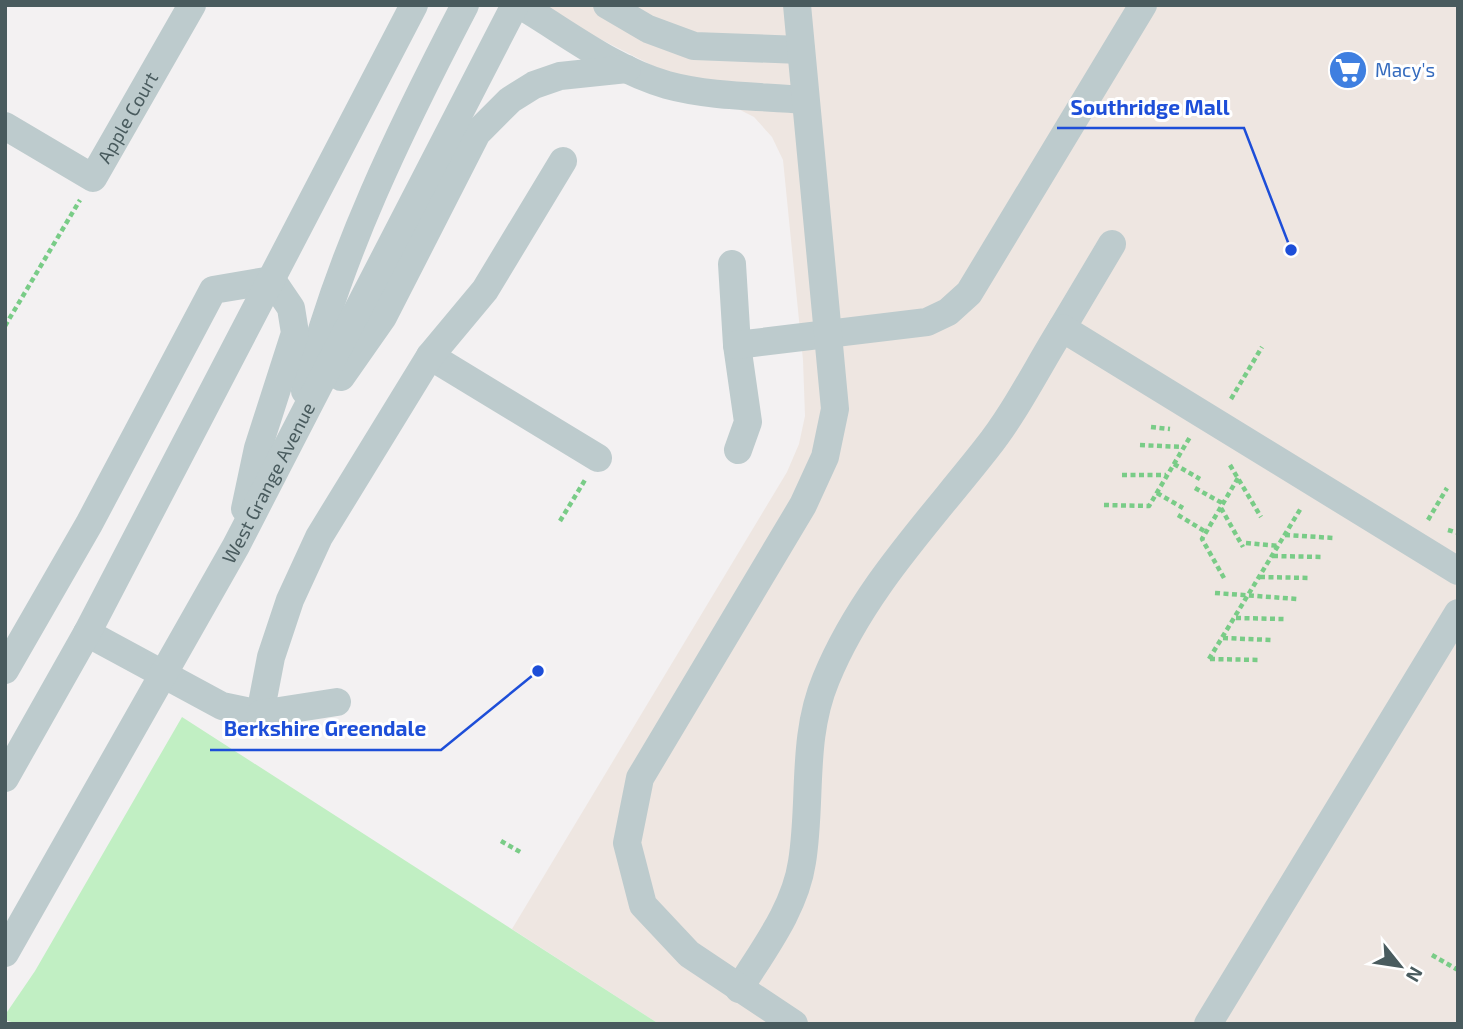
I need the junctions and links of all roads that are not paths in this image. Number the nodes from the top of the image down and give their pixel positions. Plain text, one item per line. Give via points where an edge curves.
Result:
1 (192, 5) edge
2 (414, 5) edge
3 (465, 5) edge
4 (518, 5) edge
5 (607, 5) edge
6 (797, 5) edge
7 (1143, 5) edge
8 (801, 50) junction
9 (627, 69) junction
10 (806, 100) junction
11 (5, 126) edge
12 (563, 161) dead end
13 (1112, 244) dead end
14 (732, 264) dead end
15 (272, 280) junction
16 (1062, 328) junction
17 (828, 334) junction
18 (737, 345) junction
19 (430, 356) junction
20 (293, 438) junction
21 (738, 450) dead end
22 (277, 468) junction
23 (593, 468) road end
24 (236, 546) junction
25 (1458, 572) edge
26 (1458, 613) edge
27 (87, 633) junction
28 (5, 670) edge
29 (165, 676) junction
30 (337, 702) dead end
31 (260, 713) junction
32 (5, 778) edge
33 (5, 953) edge
34 (739, 989) junction
35 (794, 1024) edge
36 (1208, 1024) edge

1 - 11 street, Apple Court via 93,178
2 - 15 street
3 - 20 street via 398,135 319,333
4 - 9 street
4 - 20 street, West Grange Avenue
5 - 8 street via 648,29 694,46
6 - 8 street
7 - 17 street via 969,293 948,312 927,322
8 - 10 street
9 - 10 street via 698,92
9 - 22 street via 560,76 534,85 510,100 477,133 383,317
10 - 17 street
12 - 19 street via 485,290
13 - 16 street
14 - 18 street
15 - 24 street via 291,308 295,333 258,448
15 - 27 street
15 - 28 street via 213,290 89,524
16 - 25 street
16 - 34 street via 988,447 908,542 853,624 825,680 808,739 802,863 786,912
17 - 18 street
17 - 34 street via 835,410 825,457 803,505 640,778 627,843 643,905 689,954
18 - 21 street via 748,422
19 - 23 street
19 - 31 street via 319,537 290,600 271,657
20 - 22 street, West Grange Avenue
22 - 24 street, West Grange Avenue
24 - 29 street, West Grange Avenue
26 - 36 street
27 - 29 street
27 - 32 street
29 - 31 street via 222,706
29 - 33 street, West Grange Avenue
30 - 31 street
34 - 35 street

